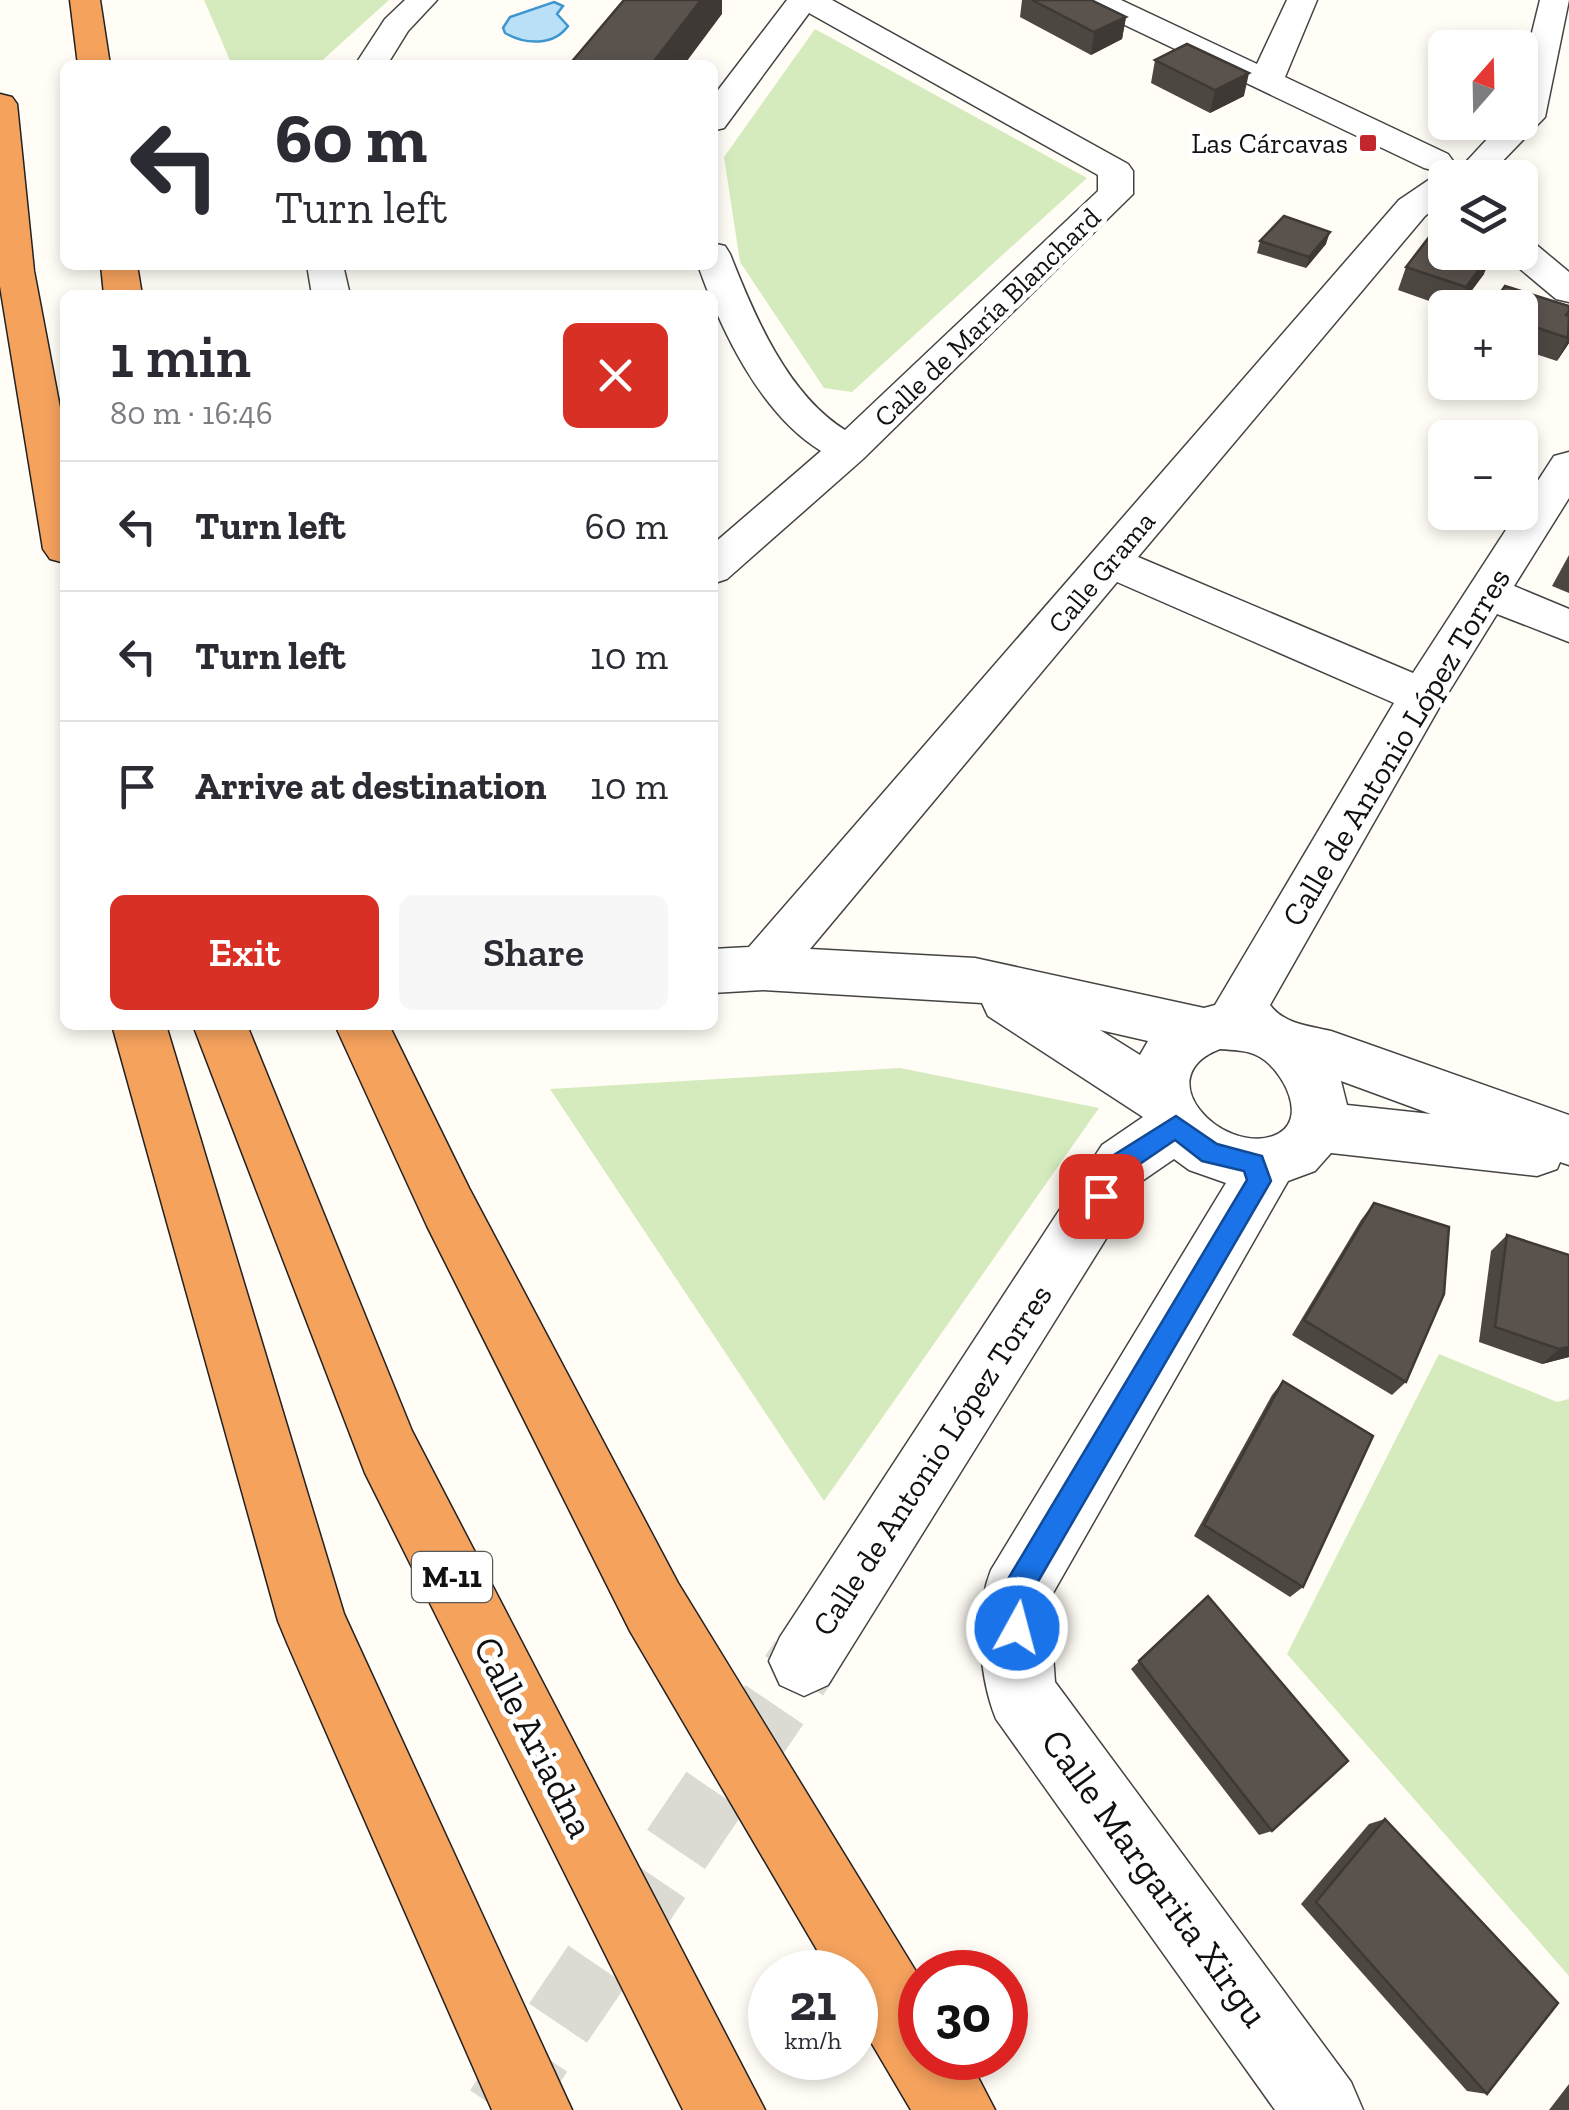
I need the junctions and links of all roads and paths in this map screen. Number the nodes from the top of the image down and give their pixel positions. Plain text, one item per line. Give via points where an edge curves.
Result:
1 (85, 0) edge
2 (422, 0) edge
3 (806, 0) edge
4 (1096, 0) edge
5 (1302, 0) edge
6 (1555, 0) edge
7 (93, 60) edge
8 (375, 60) edge
9 (1269, 84) junction
10 (0, 104) edge
11 (718, 113) edge
12 (1430, 160) edge
13 (1477, 160) edge
14 (1428, 197) edge
15 (1538, 265) edge
16 (717, 270) edge
17 (1569, 291) edge
18 (848, 450) junction
19 (1569, 465) edge
20 (60, 521) edge
21 (1110, 562) junction
22 (718, 564) edge
23 (1488, 593) junction
24 (1569, 626) edge
25 (1422, 696) junction
26 (738, 969) edge
27 (974, 980) junction
28 (140, 1030) edge
29 (222, 1030) edge
30 (364, 1030) edge
31 (1201, 1030) junction
32 (1272, 1037) junction
33 (1169, 1112) junction
34 (1317, 1128) junction
35 (1569, 1140) edge
36 (1569, 1155) edge
37 (1254, 1163) junction
38 (804, 1661) tunnel mouth
39 (898, 2014) edge
40 (937, 2080) edge
41 (532, 2110) edge
42 (725, 2110) edge
43 (955, 2110) edge
44 (1323, 2110) edge

1 - 7 highway
2 - 8 street
3 - 11 street
3 - 18 street, Calle de María Blanchard via 1116,171 1115,194
4 - 9 street
5 - 9 street
6 - 13 street, Calle Grama via 1528,117
9 - 12 street
10 - 20 highway via 16,271
14 - 21 street, Calle Grama
15 - 17 street
16 - 18 street via 787,396 814,427
18 - 22 street, Calle de María Blanchard
19 - 23 street, Calle de Antonio López Torres
21 - 25 street
21 - 26 street, Calle Grama
23 - 24 street
23 - 25 street, Calle de Antonio López Torres
25 - 32 street, Calle de Antonio López Torres via 1242,1007
26 - 27 street
27 - 31 street
27 - 33 street
28 - 41 highway via 312,1620
29 - 42 highway, Calle Ariadna / M-11 via 388,1451
30 - 39 highway via 654,1607
31 - 32 street via 1238,1026
31 - 33 street via 1167,1056 1160,1076
32 - 34 street via 1305,1062 1317,1082
32 - 35 street
33 - 37 street via 1211,1153
33 - 38 street, Calle de Antonio López Torres via 1122,1163
34 - 36 street
34 - 37 street via 1293,1153
37 - 44 street, Calle Margarita Xirgu via 1259,1181 1015,1594 1021,1694
40 - 43 highway

